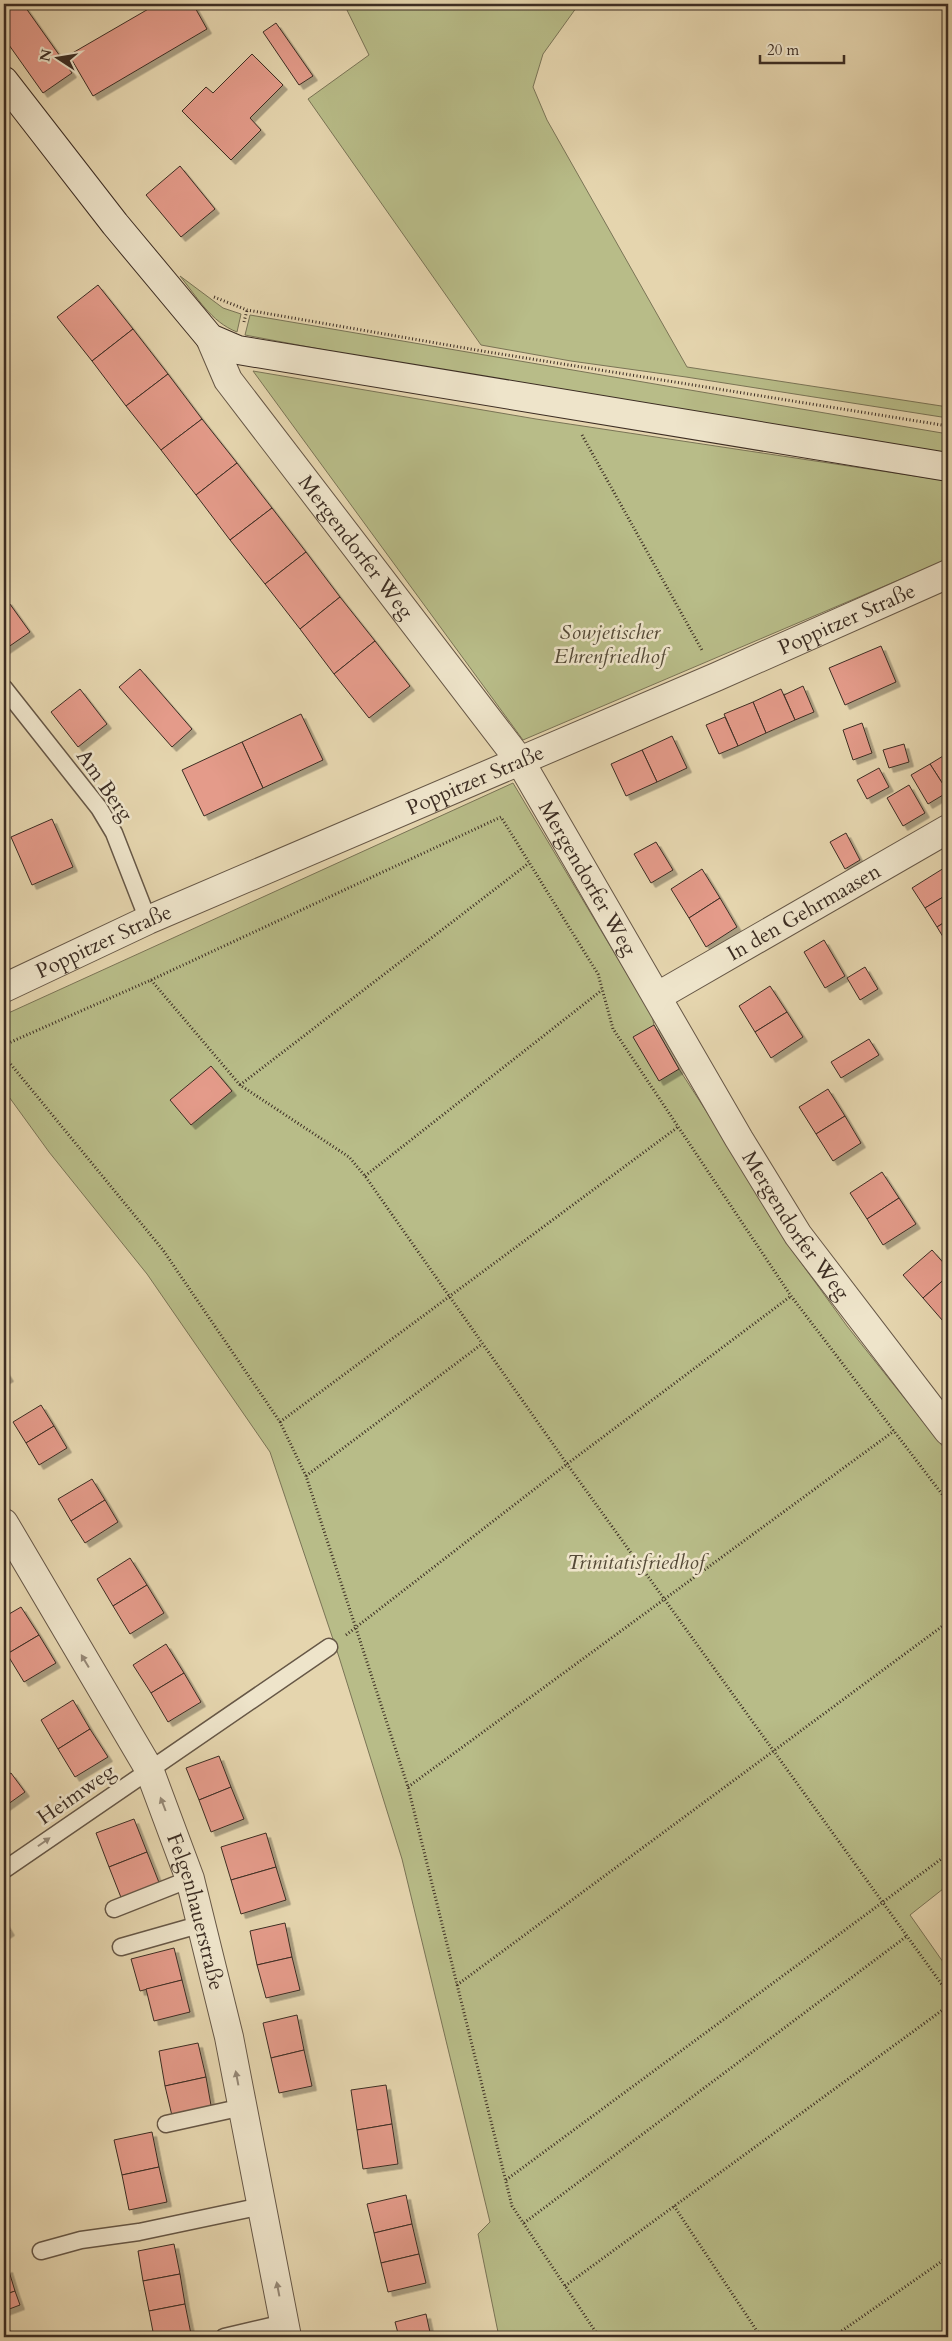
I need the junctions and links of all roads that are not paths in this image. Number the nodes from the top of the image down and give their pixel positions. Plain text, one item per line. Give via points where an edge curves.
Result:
1 (4, 81) edge
2 (210, 338) junction
3 (948, 467) edge
4 (948, 574) edge
5 (4, 688) edge
6 (520, 761) junction
7 (948, 829) edge
8 (148, 920) junction
9 (4, 988) edge
10 (658, 996) junction
11 (948, 1431) edge
12 (4, 1523) edge
13 (329, 1647) road end
14 (149, 1769) junction
15 (4, 1870) edge
16 (190, 1879) junction
17 (114, 1908) dead end
18 (202, 1924) junction
19 (121, 1947) dead end
20 (243, 2107) junction
21 (166, 2124) dead end
22 (262, 2206) junction
23 (41, 2251) dead end
24 (286, 2330) edge
25 (224, 2337) edge

1 - 2 street via 115,224
2 - 3 street via 238,350
2 - 6 street, Mergendorfer Weg via 228,380
4 - 6 street, Poppitzer Straße
5 - 8 lane, Am Berg via 99,808 114,833
6 - 8 street, Poppitzer Straße
6 - 10 street, Mergendorfer Weg
7 - 10 street, In den Gehrmaasen
8 - 9 street, Poppitzer Straße
10 - 11 street, Mergendorfer Weg via 798,1235
14 -> 12 street, Felgenhauerstraße
13 - 14 lane, Heimweg
15 -> 14 lane, Heimweg
16 -> 14 street, Felgenhauerstraße
16 - 17 lane
16 - 18 street, Felgenhauerstraße
18 - 19 lane
20 -> 18 street, Felgenhauerstraße
20 - 21 lane
20 - 22 street, Felgenhauerstraße
22 - 23 lane via 139,2232 81,2240
24 -> 22 street, Felgenhauerstraße
24 - 25 lane

